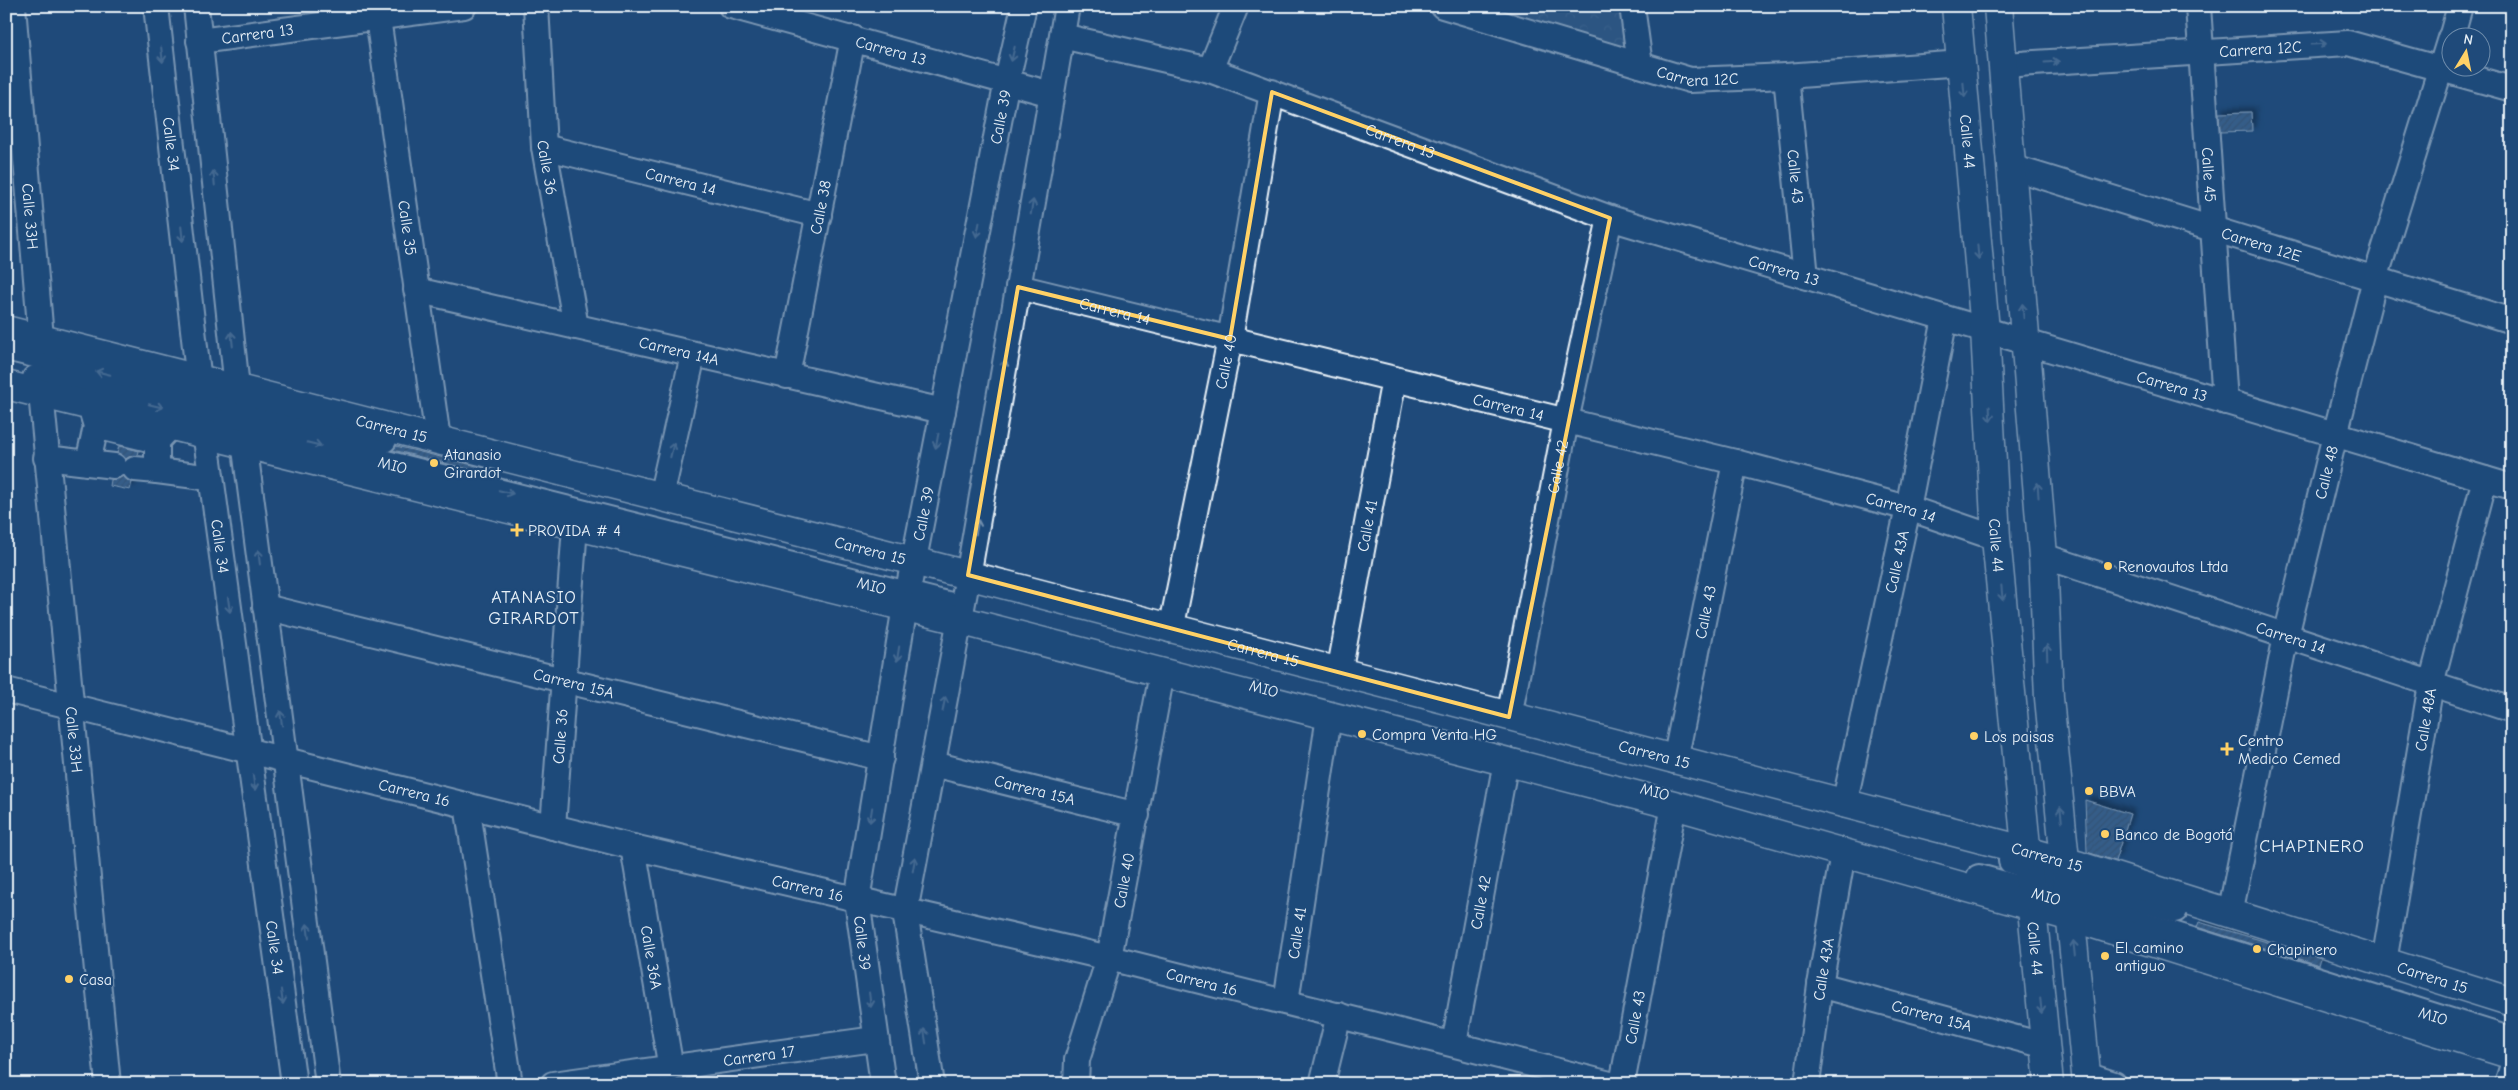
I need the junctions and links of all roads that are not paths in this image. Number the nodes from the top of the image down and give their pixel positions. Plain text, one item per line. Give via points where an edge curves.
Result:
1 (13, 6) edge
2 (156, 6) edge
3 (196, 6) edge
4 (464, 6) edge
5 (536, 6) edge
6 (731, 6) edge
7 (1024, 6) edge
8 (1067, 6) edge
9 (1236, 6) edge
10 (1443, 6) edge
11 (1632, 6) edge
12 (1956, 6) edge
13 (1998, 6) edge
14 (2198, 6) edge
15 (2460, 6) edge
16 (378, 18) junction
17 (2453, 28) edge
18 (1062, 36) junction
19 (853, 38) junction
20 (199, 41) junction
21 (2201, 51) junction
22 (1962, 63) junction
23 (1640, 65) junction
24 (2003, 65) junction
25 (2440, 68) edge
26 (1210, 70) junction
27 (2440, 71) edge
28 (1786, 76) junction
29 (2475, 78) edge
30 (1007, 81) junction
31 (2512, 89) edge
32 (1272, 92) junction
33 (1051, 94) junction
34 (544, 147) junction
35 (2011, 168) junction
36 (819, 216) junction
37 (1610, 218) junction
38 (2212, 229) junction
39 (1806, 277) junction
40 (2375, 279) junction
41 (1018, 287) junction
42 (416, 290) junction
43 (1945, 318) junction
44 (2512, 321) edge
45 (576, 327) junction
46 (6, 330) edge
47 (1985, 330) junction
48 (42, 338) junction
49 (1230, 338) junction
50 (2027, 343) junction
51 (6, 348) edge
52 (693, 354) junction
53 (6, 372) edge
54 (788, 376) junction
55 (1394, 379) junction
56 (6, 385) edge
57 (40, 394) junction
58 (2225, 402) junction
59 (202, 407) junction
60 (943, 412) junction
61 (93, 416) junction
62 (241, 416) junction
63 (1566, 421) junction
64 (164, 434) junction
65 (2335, 434) junction
66 (438, 439) junction
67 (46, 458) junction
68 (1735, 462) junction
69 (88, 463) junction
70 (135, 469) junction
71 (212, 478) junction
72 (2485, 479) junction
73 (2512, 487) edge
74 (661, 497) junction
75 (1908, 508) junction
76 (575, 526) junction
77 (1996, 538) junction
78 (2043, 556) junction
79 (909, 583) junction
80 (964, 597) junction
81 (265, 607) junction
82 (1171, 630) junction
83 (2286, 636) junction
84 (1162, 673) junction
85 (1338, 673) junction
86 (564, 680) junction
87 (2431, 684) junction
88 (6, 690) edge
89 (70, 706) junction
90 (2512, 710) edge
91 (1330, 716) junction
92 (1509, 717) junction
93 (250, 751) junction
94 (881, 758) junction
95 (286, 760) junction
96 (1675, 760) junction
97 (1506, 762) junction
98 (933, 764) junction
99 (1844, 804) junction
100 (467, 805) junction
101 (1674, 805) junction
102 (1137, 815) junction
103 (553, 827) junction
104 (632, 847) junction
105 (1843, 853) junction
106 (2028, 878) junction
107 (2069, 890) junction
108 (857, 900) junction
109 (906, 912) junction
110 (2230, 914) junction
111 (1109, 958) junction
112 (2384, 962) junction
113 (1820, 984) junction
114 (1286, 1002) junction
115 (2512, 1002) edge
116 (1339, 1015) junction
117 (2512, 1016) edge
118 (875, 1039) junction
119 (2512, 1040) edge
120 (1454, 1044) junction
121 (2046, 1046) junction
122 (2512, 1055) edge
123 (2512, 1068) edge
124 (671, 1069) junction
125 (2086, 1080) edge
126 (108, 1084) edge
127 (294, 1084) edge
128 (328, 1084) edge
129 (510, 1084) edge
130 (553, 1084) edge
131 (883, 1084) edge
132 (932, 1084) edge
133 (1076, 1084) edge
134 (1322, 1084) edge
135 (1610, 1084) edge
136 (1622, 1084) edge
137 (1807, 1084) edge
138 (2049, 1084) edge
139 (2114, 1084) edge
140 (2507, 1084) edge

1 - 48 street, Calle 33H
2 -> 59 street, Calle 34
3 - 20 street, Calle 34
4 - 16 street, Carrera 13
5 - 34 street, Calle 36
6 - 19 street, Carrera 13
7 -> 30 street, Calle 39
8 - 18 street
9 - 26 street
10 - 23 street, Carrera 12C
11 - 23 street
12 - 22 main road, Calle 44
13 - 24 main road
14 - 21 street, Calle 45
15 - 17 street, Calle 48
16 - 20 street, Carrera 13
16 - 42 street, Calle 35
18 - 26 street, Carrera 13
18 - 33 street
19 - 30 street, Carrera 13
19 - 36 street, Calle 38
62 -> 20 street, Calle 34
24 -> 21 street, Carrera 12C
21 -> 25 street, Carrera 12C via 2348,43
21 - 38 street, Calle 45
22 - 28 street, Carrera 12C
22 -> 47 main road, Calle 44
23 - 28 street, Carrera 12C via 1690,80
24 - 35 main road
26 - 32 street, Carrera 13
27 - 40 street, Calle 48
28 - 39 street, Calle 43
29 - 31 street, Carrera 12C
30 - 33 street, Carrera 13
30 -> 60 street, Calle 39
32 - 37 street, Carrera 13
32 - 49 street, Calle 40
41 -> 33 street
34 - 36 street, Carrera 14
34 - 45 street, Calle 36
35 - 38 street, Carrera 12E
50 -> 35 main road
36 - 54 street, Calle 38
37 - 39 street, Carrera 13
37 - 63 street, Calle 42
38 - 40 street, Carrera 12E
38 - 58 street, Calle 45
39 - 43 street, Carrera 13
40 - 44 street, Carrera 12E
40 - 65 street, Calle 48
41 - 49 street, Carrera 14
80 -> 41 street
42 - 45 street, Carrera 14A
42 - 66 street, Calle 35
43 - 47 street, Carrera 13
43 - 75 street, Calle 43A
45 - 52 street, Carrera 14A
46 - 48 main road, Carrera 15
47 - 50 street, Carrera 13
47 -> 77 main road, Calle 44
48 - 59 main road, Carrera 15
49 - 55 street, Carrera 14
49 - 82 street, Calle 40
50 - 58 street, Carrera 13
78 -> 50 main road
59 -> 51 street
52 - 54 street, Carrera 14A
74 -> 52 street
53 -> 59 street
54 - 60 street, Carrera 14A
55 - 63 street, Carrera 14
55 - 85 street, Calle 41
56 - 57 main road, Carrera 15
57 - 61 main road, Carrera 15
57 - 67 street, Calle 33H
58 - 65 street, Carrera 13
59 - 62 main road, Carrera 15
59 - 62 main road, Carrera 15
59 - 64 main road, Carrera 15
59 - 71 street, Calle 34
60 -> 79 street, Calle 39
61 - 64 main road, Carrera 15
61 - 69 street
62 - 66 main road, Carrera 15
62 - 76 main road, Carrera 15
62 - 79 street, MIO
81 -> 62 street, Calle 34
63 - 68 street, Carrera 14
63 - 92 street, Calle 42
64 - 70 street
65 - 72 street, Carrera 13
65 - 83 street, Calle 48
66 - 74 main road, Carrera 15
67 - 69 street
67 - 89 street, Calle 33H
68 - 75 street, Carrera 14
68 - 96 street, Calle 43
69 - 70 street
70 - 71 street
71 -> 93 street, Calle 34
72 - 73 street, Carrera 13
72 - 87 street, Calle 48A
74 - 79 main road, Carrera 15
75 - 77 street, Carrera 14
75 - 99 street, Calle 43A
76 - 79 main road, Carrera 15
76 - 86 street, Calle 36
77 -> 106 main road, Calle 44
78 - 83 street, Carrera 14
107 -> 78 main road via 2048,698
79 - 80 main road, Carrera 15
79 - 80 main road, Carrera 15
79 -> 94 street, Calle 39
80 - 82 main road, Carrera 15
80 - 84 main road, Carrera 15
98 -> 80 street
80 - 106 street, MIO
81 - 86 street, Carrera 15A
95 -> 81 street, Calle 34
82 - 85 main road, Carrera 15
83 - 87 street, Carrera 14
83 - 110 street, Calle 48
84 - 91 main road, Carrera 15
84 - 102 street, Calle 40
85 - 92 main road, Carrera 15
86 - 94 street, Carrera 15A
86 - 103 street, Calle 36
87 - 90 street, Carrera 14
87 - 112 street, Calle 48A
88 - 89 street, Carrera 16
89 - 93 street, Carrera 16
89 - 126 street, Calle 33H
91 - 97 main road, Carrera 15
91 - 114 street, Calle 41
92 - 96 main road, Carrera 15
93 - 95 street, Carrera 16
93 -> 127 street, Calle 34
94 -> 108 street, Calle 39
95 - 100 street, Carrera 16
128 -> 95 street, Calle 34
96 - 99 main road, Carrera 15
97 - 101 main road, Carrera 15
97 - 120 street, Calle 42
98 - 102 street, Carrera 15A
109 -> 98 street
99 - 106 main road, Carrera 15
100 - 103 street, Carrera 16
100 - 129 street
101 - 105 main road, Carrera 15
101 - 136 street, Calle 43
102 - 111 street, Calle 40
103 - 104 street, Carrera 16
104 - 108 street, Carrera 16
104 - 124 street, Calle 36A
105 - 106 main road, Carrera 15
105 - 113 street, Calle 43A
106 - 107 main road, Carrera 15
106 - 107 main road, Carrera 15
106 -> 121 main road, Calle 44
107 - 110 main road, Carrera 15
107 - 117 street, MIO
107 - 119 street, MIO
107 - 122 main road, Carrera 15
125 -> 107 main road
108 - 109 street, Carrera 16
108 -> 118 street, Calle 39
109 - 111 street, Carrera 16
132 -> 109 street
110 - 112 main road, Carrera 15
111 - 114 street, Carrera 16
111 - 133 street, Calle 40 via 1077,1060
112 - 115 main road, Carrera 15
113 - 121 street, Carrera 15A
113 - 137 street, Calle 43A
114 - 116 street, Carrera 16
116 - 120 street, Carrera 16
116 - 134 street
118 - 124 street, Carrera 17
118 - 131 street, Calle 39
120 - 135 street, Carrera 16
121 - 138 main road, Calle 44
123 - 140 street
124 - 130 street, Carrera 17
125 - 139 street

